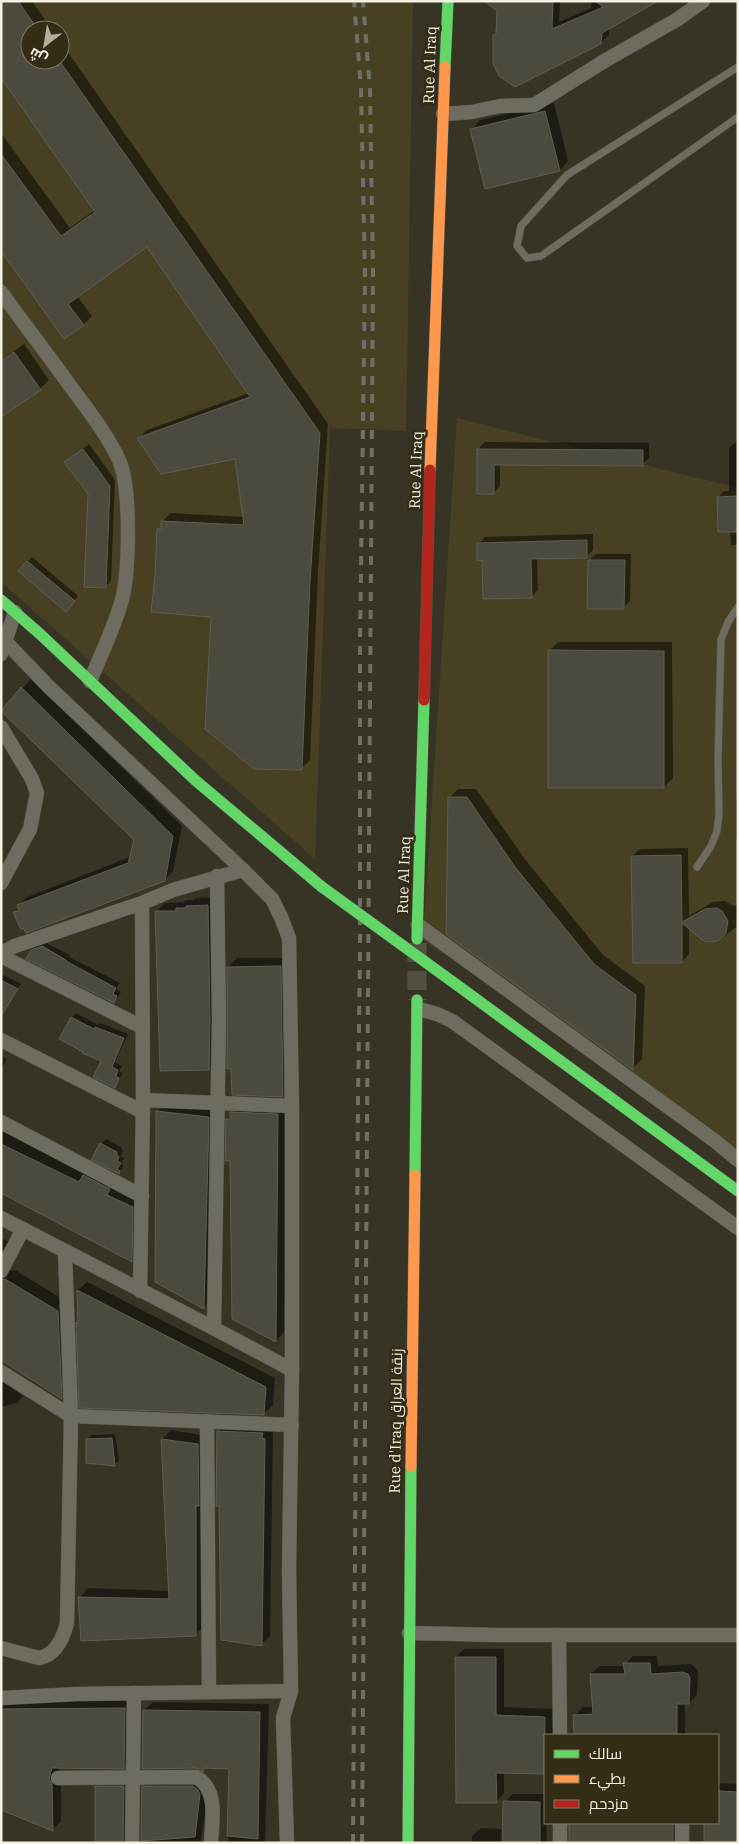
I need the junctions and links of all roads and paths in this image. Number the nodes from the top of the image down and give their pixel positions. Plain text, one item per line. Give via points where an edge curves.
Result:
1 (448, 1) edge
2 (703, 1) edge
3 (738, 67) edge
4 (443, 114) junction
5 (738, 117) edge
6 (1, 292) edge
7 (1, 600) edge
8 (738, 607) edge
9 (15, 612) junction
10 (3, 644) edge
11 (90, 681) junction
12 (1, 728) edge
13 (697, 867) dead end
14 (243, 870) junction
15 (217, 876) junction
16 (1, 884) edge
17 (142, 903) junction
18 (417, 932) joint
19 (3, 950) edge
20 (418, 1005) joint
21 (142, 1027) junction
22 (1, 1040) edge
23 (218, 1103) junction
24 (143, 1106) junction
25 (292, 1106) junction
26 (1, 1122) edge
27 (738, 1160) edge
28 (738, 1190) edge
29 (142, 1196) junction
30 (1, 1218) edge
31 (738, 1228) edge
32 (24, 1229) junction
33 (65, 1252) junction
34 (1, 1271) edge
35 (140, 1291) junction
36 (214, 1328) junction
37 (292, 1370) junction
38 (1, 1372) edge
39 (71, 1416) junction
40 (207, 1421) junction
41 (292, 1425) junction
42 (409, 1633) junction
43 (559, 1635) junction
44 (738, 1635) edge
45 (1, 1648) edge
46 (291, 1691) junction
47 (209, 1692) junction
48 (134, 1693) junction
49 (1, 1698) edge
50 (560, 1734) edge
51 (133, 1777) junction
52 (58, 1778) dead end
53 (560, 1824) edge
54 (682, 1824) edge
55 (132, 1843) edge
56 (210, 1843) edge
57 (287, 1843) edge
58 (408, 1843) edge
59 (560, 1843) edge
60 (682, 1843) edge

1 - 4 street, Rue Al Iraq
2 - 4 street via 534,106 500,106
3 - 5 lane via 567,175 521,226 517,246 527,258 541,256
4 - 18 street, Rue Al Iraq
6 - 11 street via 100,427 119,461 127,515 122,601
7 - 9 street
8 - 13 lane via 720,640 717,831
9 - 10 street
9 - 11 street
10 - 14 street
11 - 28 street, bridge via 195,780 322,887
12 - 16 street via 37,793 30,830
14 - 15 street
14 - 25 street via 272,899 289,938
15 - 17 street
15 - 23 street
17 - 19 street
17 - 21 street
18 - 27 street
19 - 21 street
20 - 31 street via 452,1021
20 - 42 street, Rue d'Iraq زنقة العراق
21 - 24 street
22 - 24 street
23 - 24 street
23 - 25 street
23 - 36 street
24 - 29 street
25 - 37 street
26 - 29 street
29 - 35 street
30 - 32 street
32 - 33 street
32 - 34 street
33 - 35 street
33 - 39 street
35 - 36 street
36 - 37 street
37 - 41 street
38 - 39 street
39 - 40 street
39 - 45 street via 68,1608 64,1634 55,1649 45,1657
40 - 41 street
40 - 47 street
41 - 46 street
42 - 43 street
42 - 58 street, Rue d'Iraq زنقة العراق
43 - 44 street
43 - 50 street
46 - 47 street
46 - 57 street via 284,1718
47 - 48 street
48 - 49 street
48 - 51 street
51 - 52 street
51 - 55 street
51 - 56 street via 187,1776 204,1781 213,1806
53 - 59 street
54 - 60 street

